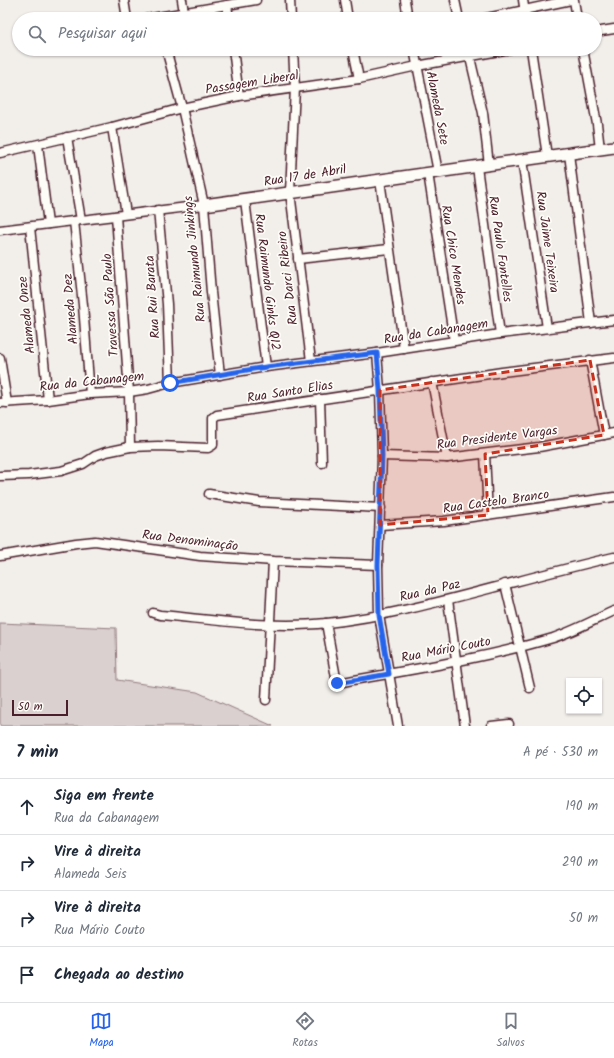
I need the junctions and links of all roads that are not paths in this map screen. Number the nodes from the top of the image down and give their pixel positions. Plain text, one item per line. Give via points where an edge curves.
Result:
1 (124, 0) edge
2 (182, 0) edge
3 (256, 0) edge
4 (290, 0) edge
5 (345, 0) edge
6 (405, 0) edge
7 (454, 0) edge
8 (523, 0) edge
9 (572, 0) edge
10 (240, 2) edge
11 (227, 5) junction
12 (126, 12) edge
13 (184, 12) joint
14 (228, 12) edge
15 (291, 12) edge
16 (347, 12) edge
17 (407, 12) edge
18 (457, 12) edge
19 (525, 12) edge
20 (535, 12) edge
21 (575, 12) edge
22 (614, 29) edge
23 (602, 31) edge
24 (168, 56) edge
25 (234, 56) edge
26 (293, 56) edge
27 (354, 56) edge
28 (415, 56) edge
29 (457, 56) edge
30 (470, 56) edge
31 (532, 56) edge
32 (584, 56) edge
33 (417, 66) junction
34 (359, 79) junction
35 (295, 88) junction
36 (239, 96) junction
37 (182, 108) junction
38 (112, 127) junction
39 (67, 137) junction
40 (38, 144) junction
41 (614, 147) edge
42 (600, 149) junction
43 (0, 153) edge
44 (569, 154) junction
45 (547, 156) junction
46 (522, 160) junction
47 (489, 165) junction
48 (477, 167) junction
49 (433, 173) junction
50 (380, 180) junction
51 (290, 192) junction
52 (245, 200) junction
53 (204, 204) junction
54 (158, 210) junction
55 (126, 214) junction
56 (116, 216) junction
57 (78, 220) junction
58 (48, 224) junction
59 (30, 227) junction
60 (0, 230) edge
61 (389, 249) junction
62 (298, 259) junction
63 (614, 320) edge
64 (591, 323) junction
65 (547, 328) junction
66 (500, 334) junction
67 (454, 341) junction
68 (404, 349) junction
69 (377, 353) junction
70 (0, 358) edge
71 (614, 358) edge
72 (590, 360) junction
73 (311, 361) junction
74 (266, 367) junction
75 (220, 375) junction
76 (432, 382) junction
77 (170, 383) junction
78 (380, 390) junction
79 (129, 392) junction
80 (90, 394) junction
81 (320, 399) junction
82 (48, 400) junction
83 (3, 403) edge
84 (614, 433) edge
85 (604, 435) junction
86 (130, 447) junction
87 (485, 454) junction
88 (382, 456) junction
89 (447, 458) junction
90 (322, 463) dead end
91 (0, 476) edge
92 (210, 494) dead end
93 (614, 498) edge
94 (381, 508) junction
95 (488, 515) junction
96 (380, 525) junction
97 (0, 556) edge
98 (614, 557) edge
99 (273, 561) junction
100 (378, 565) junction
101 (505, 584) junction
102 (448, 600) junction
103 (614, 610) edge
104 (153, 613) dead end
105 (379, 615) junction
106 (326, 623) junction
107 (270, 624) junction
108 (519, 646) junction
109 (456, 661) junction
110 (389, 674) junction
111 (530, 688) dead end
112 (266, 700) dead end
113 (509, 724) dead end
114 (398, 726) edge
115 (465, 726) edge
116 (491, 726) edge

1 - 12 street
2 - 13 street
3 - 10 street
4 - 15 street
5 - 16 street
6 - 17 street
7 - 18 street
8 - 19 street
9 - 20 street
9 - 21 street
10 - 11 street
11 - 13 street
11 - 14 street
22 - 23 street
24 - 37 street, Rua Raimundo Jinkings
25 - 36 street
26 - 35 street, Rua Darci Ribeiro
27 - 34 street
28 - 33 street, Alameda Sete
29 - 33 street, Passagem Liberal
30 - 47 street via 483,113
31 - 45 street
32 - 42 street
33 - 34 street, Passagem Liberal
33 - 49 street, Alameda Sete
34 - 35 street, Passagem Liberal
35 - 36 street, Passagem Liberal
35 - 51 street, Rua Darci Ribeiro
36 - 37 street, Passagem Liberal
37 - 38 street, Passagem Liberal
37 - 53 street, Rua Raimundo Jinkings
38 - 39 street, Passagem Liberal
38 - 55 street
39 - 40 street, Passagem Liberal
39 - 57 street, Alameda Dez
40 - 43 street, Passagem Liberal
40 - 58 street
41 - 42 street, Rua 17 de Abril
42 - 44 street, Rua 17 de Abril
44 - 45 street, Rua 17 de Abril
44 - 64 street
45 - 46 street, Rua 17 de Abril
46 - 47 street, Rua 17 de Abril
46 - 65 street, Rua Jaime Teixeira
47 - 48 street, Rua 17 de Abril
48 - 49 street, Rua 17 de Abril
48 - 66 street, Rua Paulo Fontelles
49 - 50 street, Rua 17 de Abril
49 - 67 street, Rua Chico Mendes
50 - 51 street, Rua 17 de Abril
50 - 61 street
51 - 52 street, Rua 17 de Abril
51 - 62 street, Rua Darci Ribeiro
52 - 53 street, Rua 17 de Abril
52 - 74 street, Rua Raimundo Ginks Q12
53 - 54 street, Rua 17 de Abril
53 - 75 street, Rua Raimundo Jinkings
54 - 55 street, Rua 17 de Abril
54 - 77 street, Rua Rui Barata via 167,304
55 - 56 street, Rua 17 de Abril
56 - 57 street, Rua 17 de Abril
56 - 79 street, Travessa São Paulo
57 - 58 street, Rua 17 de Abril
57 - 80 street, Alameda Dez
58 - 59 street, Rua 17 de Abril
59 - 60 street, Rua 17 de Abril
59 - 82 street, Alameda Onze
61 - 62 street
61 - 68 street
62 - 73 street, Rua Darci Ribeiro
63 - 64 street, Rua da Cabanagem
64 - 65 street, Rua da Cabanagem
65 - 66 street, Rua da Cabanagem
66 - 67 street, Rua da Cabanagem
67 - 68 street, Rua da Cabanagem
68 - 69 street, Rua da Cabanagem
69 - 73 street, Rua da Cabanagem
69 - 78 street
70 - 83 street
71 - 72 street, Rua Santo Elias
72 - 76 street, Rua Santo Elias
72 - 85 street
73 - 74 street, Rua da Cabanagem
74 - 75 street, Rua da Cabanagem
75 - 77 street, Rua da Cabanagem
76 - 78 street, Rua Santo Elias
76 - 89 street
77 - 79 street, Rua da Cabanagem
78 - 81 street, Rua Santo Elias
78 - 88 street
79 - 80 street, Rua da Cabanagem
79 - 86 street, Travessa São Paulo
80 - 82 street, Rua da Cabanagem
81 - 86 street, Rua Santo Elias via 217,415 212,422 213,444 208,448
81 - 90 street
82 - 83 street, Rua da Cabanagem
84 - 85 street, Rua Presidente Vargas
85 - 87 street, Rua Presidente Vargas
86 - 91 street, Rua Santo Elias via 106,452 83,464 61,471
87 - 89 street, Rua Presidente Vargas
87 - 95 street
88 - 89 street, Rua Presidente Vargas
88 - 94 street
92 - 94 street via 259,502
93 - 95 street, Rua Castelo Branco
94 - 96 street
95 - 96 street, Rua Castelo Branco
96 - 100 street
97 - 99 street, Rua Denominação via 95,542 200,556
98 - 101 street, Rua da Paz
99 - 100 street, Rua Denominação
99 - 107 street
100 - 105 street
101 - 102 street, Rua da Paz
101 - 108 street
102 - 105 street, Rua da Paz
102 - 109 street
103 - 108 street, Rua Mário Couto via 579,628
104 - 107 street, Rua da Paz
105 - 106 street, Rua da Paz
105 - 110 street
106 - 107 street, Rua da Paz
106 - 110 street, Rua Mário Couto via 337,683
107 - 112 street
108 - 109 street, Rua Mário Couto
108 - 111 street
109 - 110 street, Rua Mário Couto
109 - 115 street
110 - 114 street
113 - 116 street

